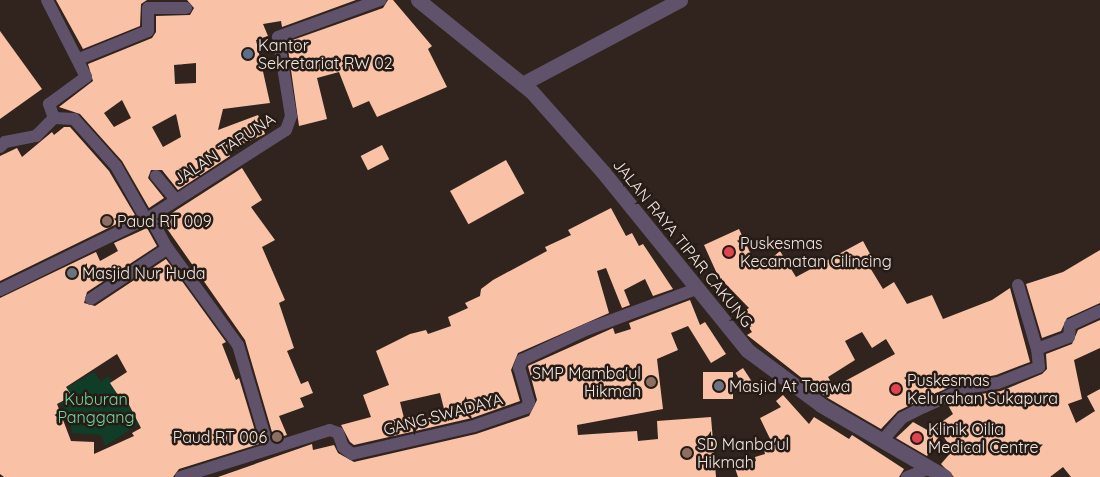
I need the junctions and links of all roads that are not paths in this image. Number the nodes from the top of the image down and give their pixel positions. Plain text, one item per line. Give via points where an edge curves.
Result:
1 (47, 0) edge
2 (380, 0) edge
3 (418, 0) edge
4 (680, 0) edge
5 (186, 8) dead end
6 (78, 59) junction
7 (522, 84) junction
8 (54, 118) junction
9 (0, 147) edge
10 (156, 176) dead end
11 (176, 200) junction
12 (148, 218) junction
13 (168, 248) junction
14 (1018, 285) dead end
15 (696, 289) junction
16 (0, 290) edge
17 (90, 299) dead end
18 (1100, 311) edge
19 (1037, 348) junction
20 (882, 441) junction
21 (268, 447) junction
22 (930, 468) junction
23 (181, 477) edge
24 (906, 477) edge
25 (945, 477) edge

1 - 6 street
2 - 11 street, JALAN TARUNA via 278,37 290,124
3 - 7 street, JALAN RAYA TIPAR CAKUNG
4 - 7 street
5 - 6 street via 148,8 148,31
6 - 8 street via 86,77 49,104
7 - 15 street, JALAN RAYA TIPAR CAKUNG via 603,172
8 - 9 street via 36,136 5,142
8 - 12 street via 74,119 116,166
10 - 11 street
11 - 12 street, JALAN TARUNA
12 - 13 street
12 - 16 street, JALAN TARUNA
13 - 17 street
13 - 21 street via 238,346
14 - 19 street
15 - 20 street, JALAN RAYA TIPAR CAKUNG via 747,350 821,404
15 - 21 street, GANG SWADAYA via 588,329 522,360 519,368 529,402 526,408 474,426 352,454 343,447 338,434 330,430
18 - 19 street via 1070,324 1069,337
19 - 20 street via 1040,367 998,383 966,388 924,407 902,418
20 - 22 street, JALAN RAYA TIPAR CAKUNG
21 - 23 street, GANG SWADAYA
22 - 24 street
22 - 25 street, JALAN RAYA TIPAR CAKUNG

